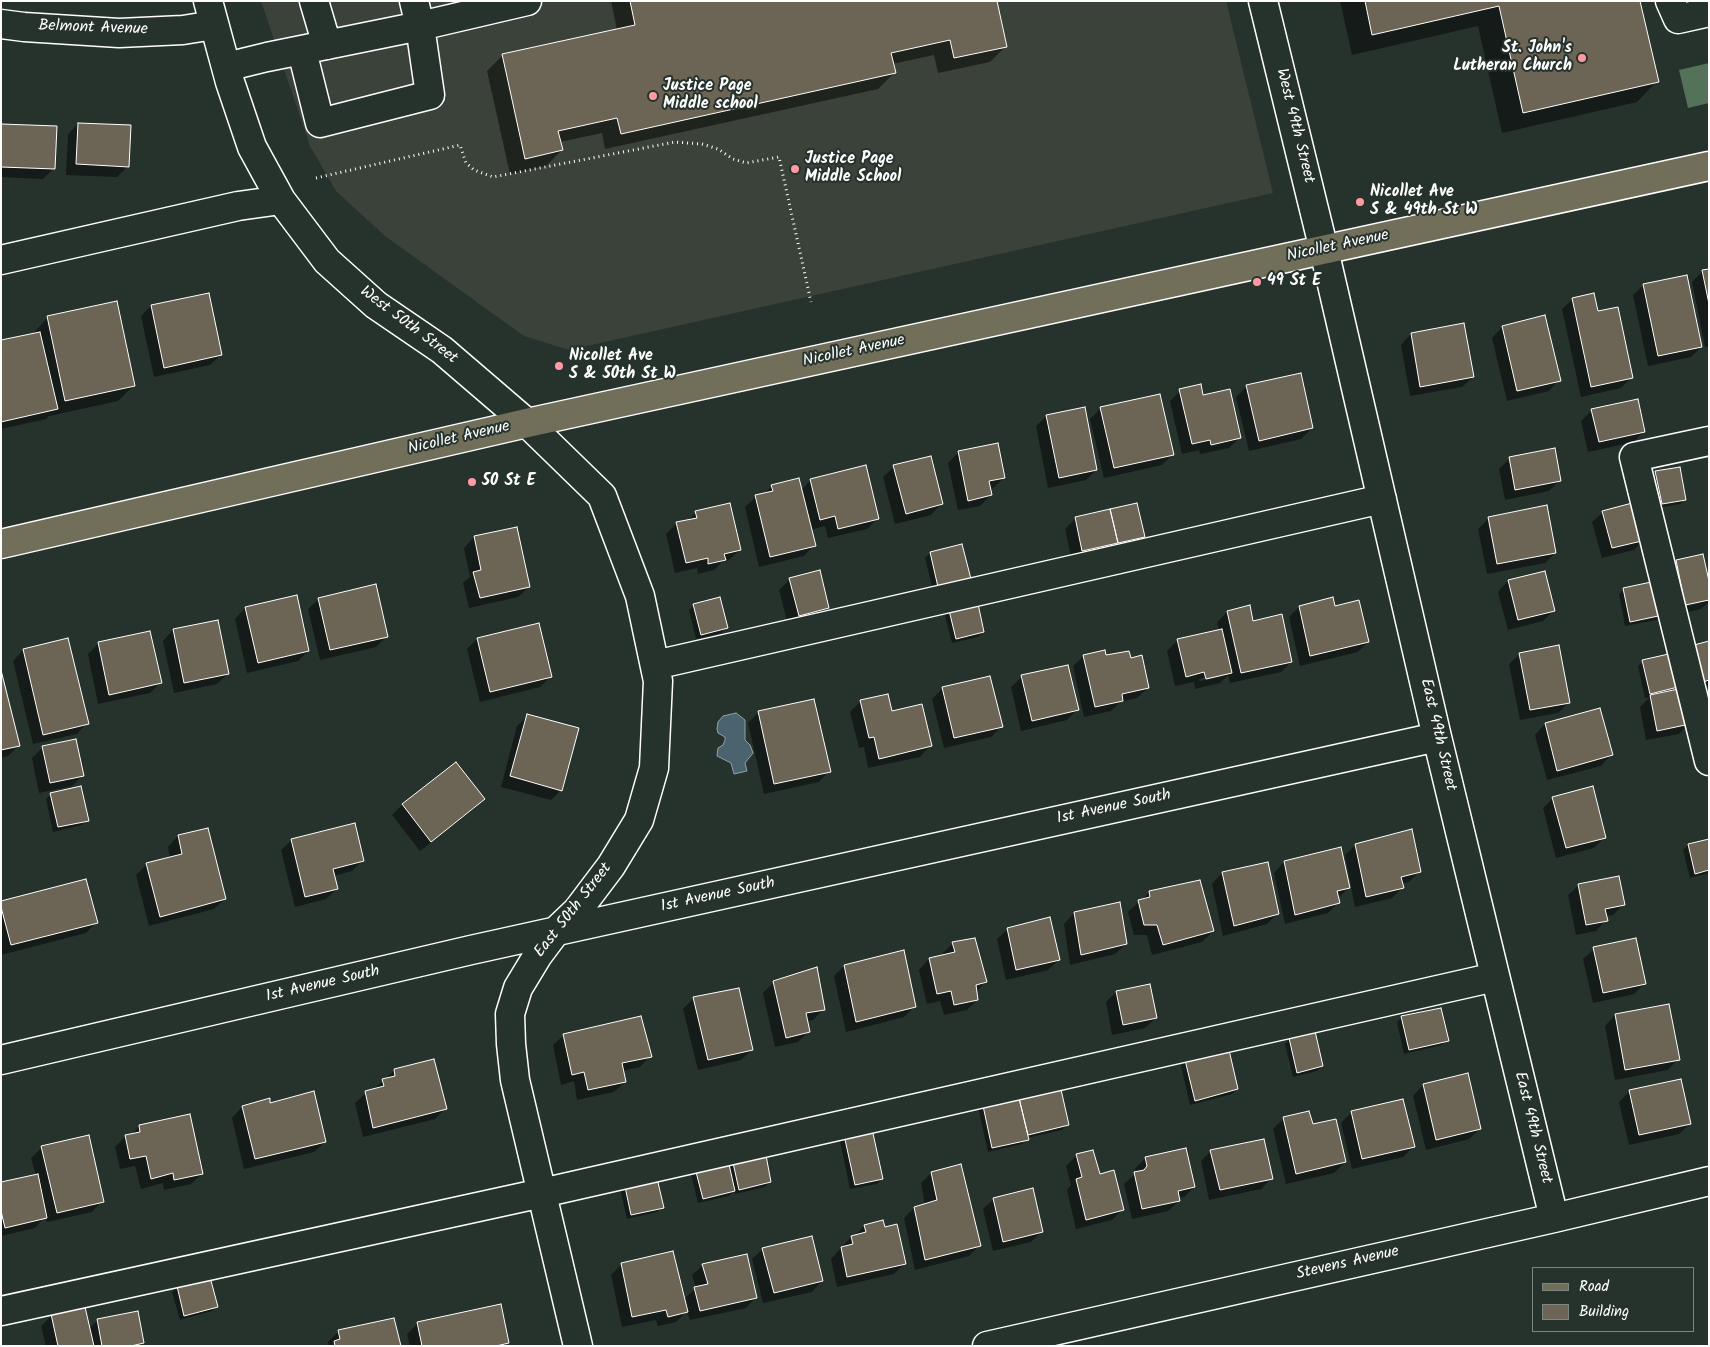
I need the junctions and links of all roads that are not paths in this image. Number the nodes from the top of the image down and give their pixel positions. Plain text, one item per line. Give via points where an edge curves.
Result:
1 (314, 1) edge
2 (527, 1) edge
3 (1263, 1) edge
4 (1670, 1) edge
5 (499, 4) edge
6 (1709, 12) edge
7 (211, 13) edge
8 (417, 14) edge
9 (1, 24) edge
10 (314, 48) junction
11 (226, 67) junction
12 (1709, 166) edge
13 (281, 200) junction
14 (1324, 250) junction
15 (1, 260) edge
16 (527, 423) junction
17 (1709, 441) edge
18 (1382, 499) junction
19 (1, 544) edge
20 (655, 665) junction
21 (1437, 736) junction
22 (1709, 761) edge
23 (556, 932) junction
24 (1495, 977) junction
25 (1, 1060) edge
26 (1709, 1181) edge
27 (542, 1193) junction
28 (1554, 1218) junction
29 (1, 1311) edge
30 (578, 1346) edge
31 (987, 1346) edge

1 - 10 street
2 - 5 street
3 - 14 street, West 49th Street
4 - 6 street via 1678,18
5 - 8 street
7 - 9 street, Belmont Avenue via 184,30 119,34
7 - 11 street, West 50th Street
8 - 10 street
8 - 10 street via 430,95 320,123
10 - 11 street
11 - 13 street, West 50th Street via 252,147
12 - 14 main road, Nicollet Avenue
13 - 15 street via 238,206
13 - 16 street, West 50th Street via 327,261 376,305 442,350
14 - 16 main road, Nicollet Avenue
14 - 18 street, East 49th Street
16 - 19 main road, Nicollet Avenue
16 - 20 street, East 50th Street via 602,496 640,596
17 - 22 street via 1634,457
18 - 20 street
18 - 21 street, East 49th Street
20 - 23 street, East 50th Street via 658,681 654,768 639,820 611,866 577,911
21 - 23 street, 1st Avenue South
21 - 24 street, East 49th Street
23 - 25 street, 1st Avenue South
23 - 27 street, East 50th Street via 518,988 510,1014 515,1080
24 - 27 street
24 - 28 street, East 49th Street
26 - 28 street, Stevens Avenue
27 - 29 street
27 - 30 street, East 50th Street
28 - 31 street, Stevens Avenue

